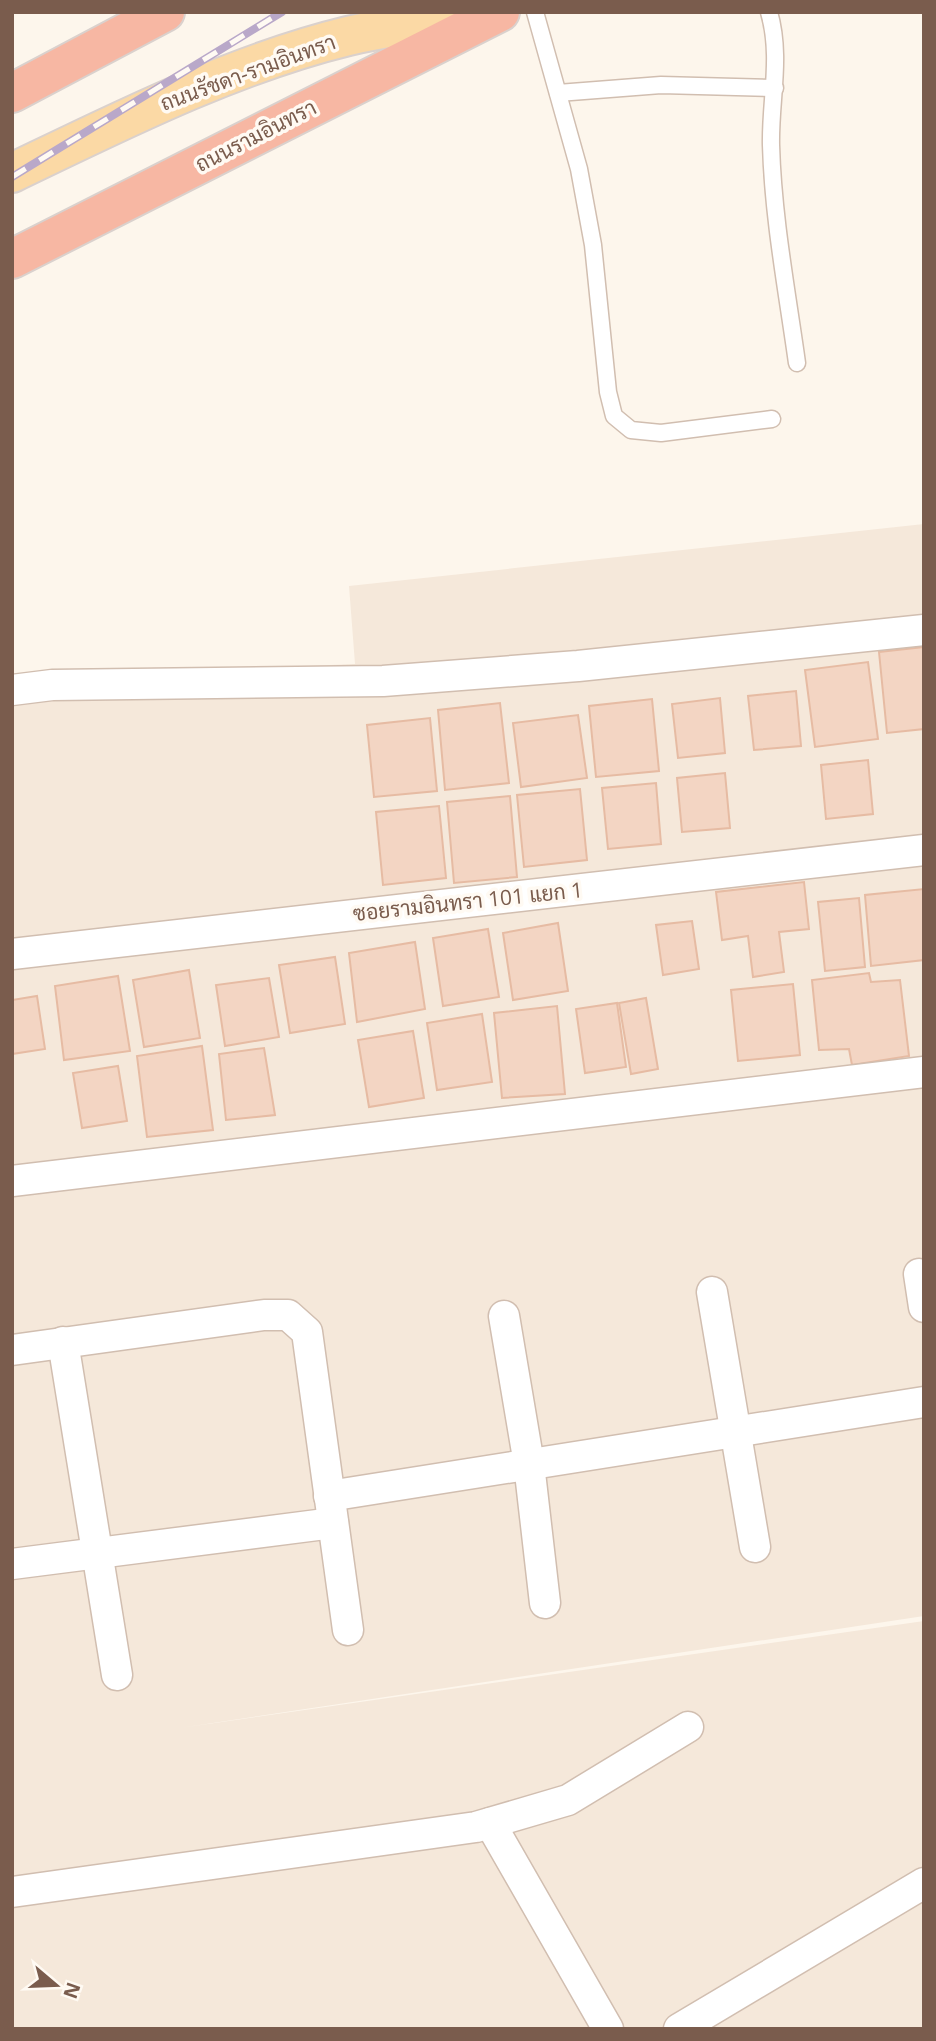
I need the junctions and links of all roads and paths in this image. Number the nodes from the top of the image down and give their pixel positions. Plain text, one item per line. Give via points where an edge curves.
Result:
1 (165, 12) edge
2 (535, 12) edge
3 (769, 12) edge
4 (498, 13) edge
5 (775, 88) junction
6 (12, 93) edge
7 (558, 93) junction
8 (12, 173) edge
9 (12, 259) edge
10 (797, 363) dead end
11 (772, 419) dead end
12 (924, 629) edge
13 (12, 690) edge
14 (924, 850) edge
15 (12, 954) edge
16 (924, 1072) edge
17 (12, 1181) edge
18 (919, 1274) dead end
19 (712, 1292) dead end
20 (924, 1307) edge
21 (504, 1316) dead end
22 (63, 1342) junction
23 (12, 1350) edge
24 (924, 1402) edge
25 (734, 1432) junction
26 (529, 1464) junction
27 (331, 1509) junction
28 (755, 1547) dead end
29 (97, 1552) junction
30 (12, 1564) edge
31 (545, 1604) dead end
32 (348, 1630) dead end
33 (117, 1675) dead end
34 (688, 1727) dead end
35 (490, 1823) junction
36 (924, 1883) edge
37 (12, 1892) edge
38 (608, 2029) edge
39 (679, 2029) edge

1 - 6 highway
2 - 7 lane
3 - 5 lane
4 - 8 main road, ถนนรัชดา-รามอินทรา via 345,37 256,65
4 - 9 highway, ถนนรามอินทรา
5 - 7 lane via 661,85
5 - 10 lane via 771,143 776,216
7 - 11 lane via 593,245 614,416 631,430 661,433
12 - 13 street via 453,677 51,685
14 - 15 street, ซอยรามอินทรา 101 แยก 1
16 - 17 street
18 - 20 street
19 - 25 street
21 - 26 street
22 - 23 street
22 - 27 street via 288,1315 307,1332
22 - 29 street
24 - 25 street
25 - 26 street
25 - 28 street
26 - 27 street
26 - 31 street
27 - 29 street
27 - 32 street
29 - 30 street
29 - 33 street
34 - 35 street via 568,1800
35 - 37 street
35 - 38 street
36 - 39 street

